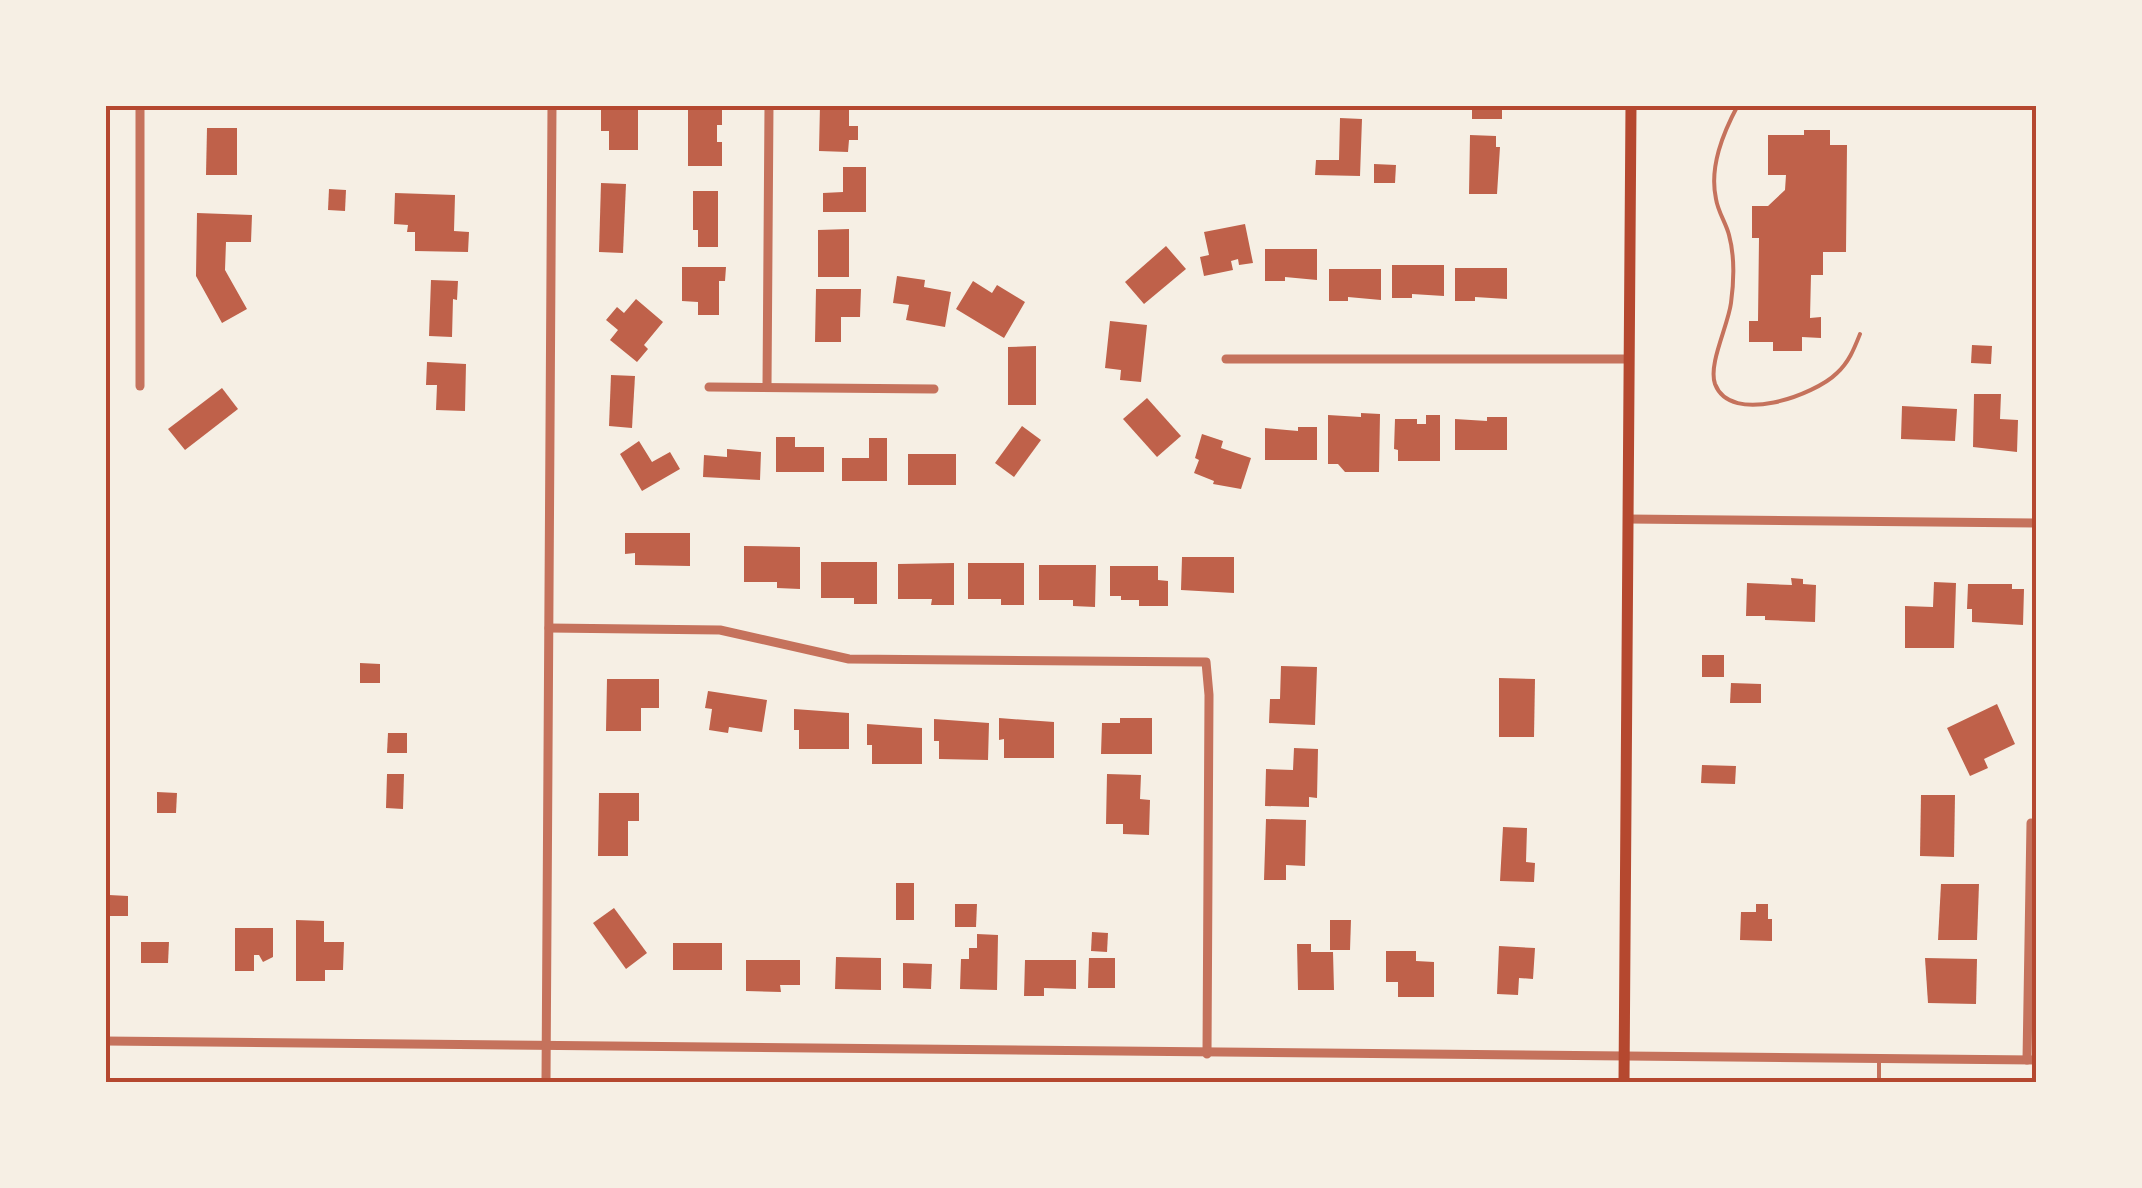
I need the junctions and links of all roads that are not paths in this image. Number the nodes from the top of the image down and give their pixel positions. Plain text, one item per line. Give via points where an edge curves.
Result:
1 (140, 105) edge
2 (552, 105) edge
3 (769, 105) edge
4 (1631, 105) edge
5 (1738, 105) edge
6 (1860, 334) dead end
7 (1226, 359) dead end
8 (1629, 359) junction
9 (140, 386) dead end
10 (709, 387) dead end
11 (767, 387) junction
12 (934, 388) dead end
13 (1628, 519) junction
14 (2037, 523) edge
15 (549, 628) junction
16 (2031, 823) dead end
17 (105, 1041) edge
18 (546, 1047) junction
19 (1207, 1054) junction
20 (1624, 1057) junction
21 (1879, 1058) junction
22 (2032, 1060) edge
23 (546, 1083) edge
24 (1624, 1083) edge
25 (1879, 1083) edge

1 - 9 street
2 - 15 street
3 - 11 street
4 - 8 main road
5 - 6 lane via 1720,143 1716,181 1733,277 1714,382 1729,400 1743,403 1796,398 1835,376
7 - 8 street
8 - 13 main road
10 - 11 street
11 - 12 street
13 - 14 street
13 - 20 main road
15 - 18 street
15 - 19 street via 720,630 848,659 1206,662
16 - 22 street
17 - 18 street
18 - 19 street
18 - 23 street
19 - 20 street
20 - 21 street
20 - 24 main road
21 - 22 street
21 - 25 lane

